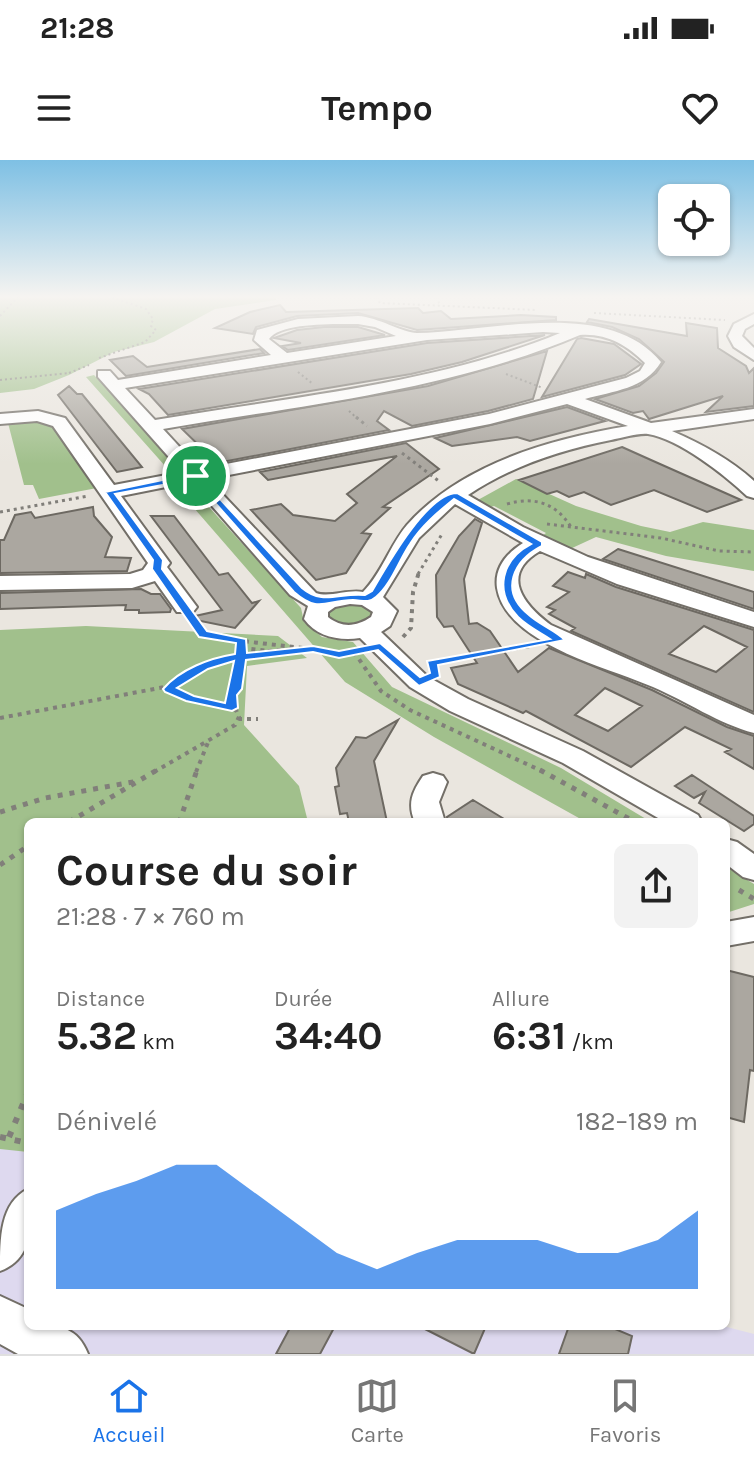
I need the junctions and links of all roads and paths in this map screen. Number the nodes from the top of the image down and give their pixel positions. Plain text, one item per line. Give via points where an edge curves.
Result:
1 (114, 353) edge
2 (277, 353) edge
3 (316, 353) edge
4 (525, 353) edge
5 (648, 353) edge
6 (284, 358) junction
7 (69, 373) junction
8 (109, 378) junction
9 (0, 380) edge
10 (570, 399) junction
11 (754, 414) edge
12 (0, 419) edge
13 (151, 426) junction
14 (645, 429) junction
15 (196, 476) junction
16 (109, 492) junction
17 (754, 492) edge
18 (462, 500) junction
19 (507, 504) junction
20 (517, 511) dead end
21 (0, 512) edge
22 (571, 527) junction
23 (539, 533) junction
24 (754, 552) edge
25 (157, 569) junction
26 (0, 583) edge
27 (368, 599) junction
28 (323, 603) junction
29 (185, 607) joint
30 (754, 620) edge
31 (560, 640) junction
32 (242, 641) junction
33 (367, 643) junction
34 (242, 648) junction
35 (313, 649) junction
36 (278, 652) junction
37 (240, 657) junction
38 (419, 682) junction
39 (173, 685) junction
40 (232, 708) junction
41 (0, 718) edge
42 (238, 719) junction
43 (258, 719) dead end
44 (754, 725) edge
45 (210, 738) junction
46 (144, 780) junction
47 (433, 782) dead end
48 (0, 812) edge
49 (76, 818) edge
50 (181, 818) edge
51 (428, 818) edge
52 (680, 818) edge
53 (24, 849) edge
54 (730, 852) edge
55 (0, 865) edge
56 (754, 869) edge
57 (754, 929) edge
58 (730, 933) edge
59 (24, 1101) edge
60 (0, 1137) edge
61 (9, 1137) junction
62 (24, 1142) edge
63 (24, 1214) edge
64 (0, 1251) edge
65 (0, 1319) edge
66 (65, 1354) edge

1 - 7 path
2 - 6 street
3 - 6 street
4 - 13 street via 445,376
5 - 10 street via 651,370 640,378
6 - 8 street
7 - 8 path
7 - 9 path
8 - 13 street
10 - 14 street
10 - 15 street
11 - 14 street
12 - 16 street via 56,420
13 - 15 street
14 - 17 street via 713,458
14 - 18 street via 554,448 484,477
15 - 16 street
15 - 28 street via 298,590
16 - 21 path
16 - 25 street via 158,560
18 - 19 path
18 - 23 street
18 - 27 street via 412,532 385,582
18 - 33 path via 420,571 410,633
19 - 20 path
19 - 22 path via 520,499 548,503
22 - 23 path
22 - 24 path
23 - 30 street via 621,578
23 - 31 street via 514,561 507,587 524,617
25 - 26 street via 132,581
25 - 29 street
27 - 28 street
27 - 33 street via 385,615
28 - 33 street via 315,615 321,625
29 - 32 path via 203,634
31 - 38 path via 431,663 436,675
31 - 44 street
32 - 34 path
32 - 35 path
33 - 35 path via 339,655
33 - 38 street
34 - 36 path
34 - 37 path
35 - 36 path
36 - 37 path
37 - 39 path via 204,666
37 - 40 path
38 - 52 street via 573,757
39 - 40 path via 169,689 190,699
39 - 41 path
40 - 42 path
42 - 43 path
42 - 45 path
45 - 46 path
45 - 50 path
46 - 48 path
46 - 49 path
47 - 51 street via 425,796
53 - 55 path
54 - 56 street
57 - 58 street
59 - 61 path
60 - 61 path
61 - 62 path
63 - 64 street
65 - 66 street

